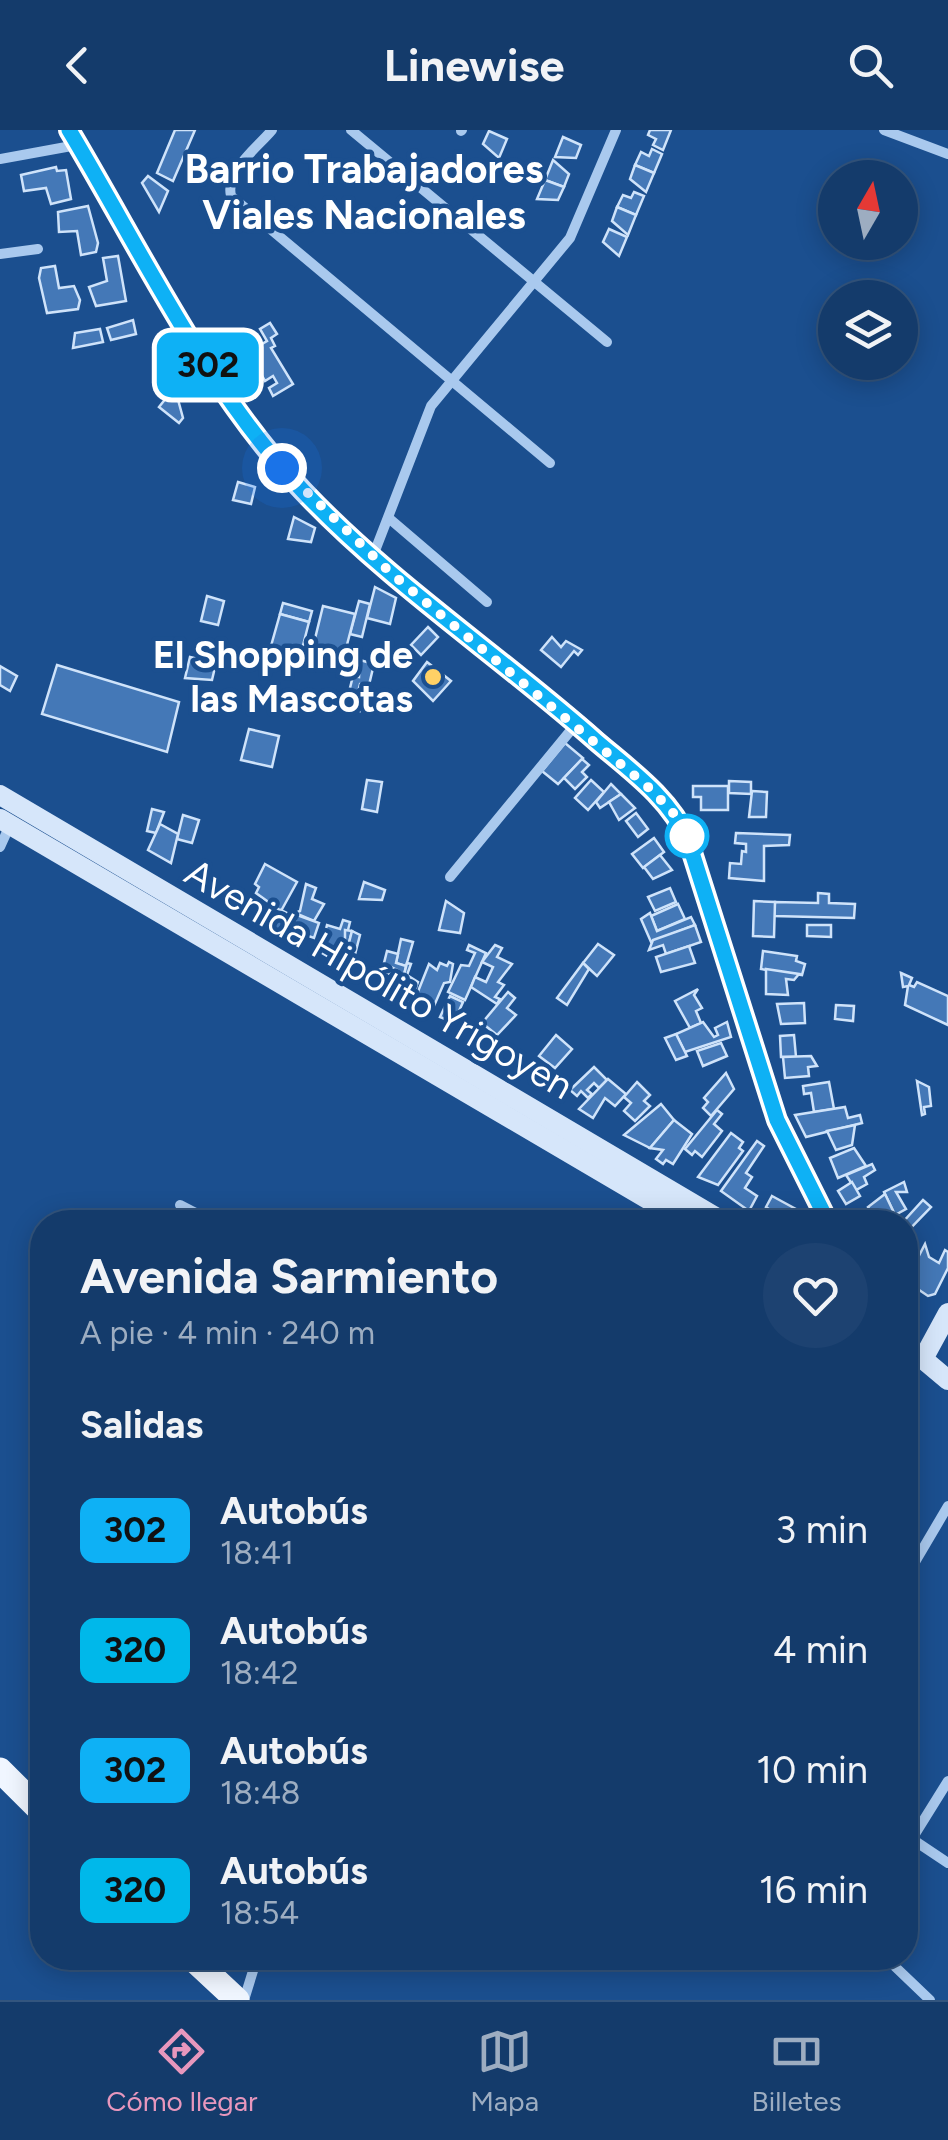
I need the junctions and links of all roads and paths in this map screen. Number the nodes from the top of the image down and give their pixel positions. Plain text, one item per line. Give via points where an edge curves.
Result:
1 (272, 130) edge
2 (352, 130) edge
3 (616, 130) edge
4 (884, 130) edge
5 (74, 137) edge
6 (948, 154) edge
7 (0, 159) edge
8 (38, 249) dead end
9 (0, 254) edge
10 (533, 284) junction
11 (606, 342) dead end
12 (452, 381) junction
13 (550, 463) dead end
14 (391, 520) junction
15 (373, 556) junction
16 (487, 602) dead end
17 (576, 723) junction
18 (0, 795) edge
19 (11, 817) edge
20 (0, 847) edge
21 (450, 877) dead end
22 (345, 1011) junction
23 (180, 1205) dead end
24 (190, 1210) edge
25 (668, 1210) edge
26 (702, 1210) edge
27 (822, 1210) edge
28 (948, 1313) edge
29 (918, 1345) edge
30 (918, 1361) edge
31 (948, 1380) edge
32 (948, 1506) edge
33 (918, 1557) edge
34 (0, 1770) edge
35 (948, 1781) edge
36 (30, 1800) edge
37 (918, 1829) edge
38 (918, 1843) edge
39 (948, 1863) edge
40 (206, 1970) edge
41 (252, 1970) edge
42 (899, 1970) edge
43 (240, 2000) edge
44 (930, 2000) edge

1 - 12 street via 228,186 231,196
2 - 10 street
3 - 10 street via 570,238
4 - 6 street
5 - 7 street
5 - 15 street via 222,389 305,493
8 - 9 street
10 - 11 street
10 - 12 street
12 - 13 street
12 - 14 street via 422,426
14 - 15 street
14 - 16 street
15 - 17 street
17 - 21 street
17 - 27 street via 683,828 777,1120
18 - 19 street, Avenida Hipólito Yrigoyen
19 - 20 street
19 - 22 street, Avenida Hipólito Yrigoyen
22 - 25 street, Avenida Hipólito Yrigoyen
22 - 26 street, Avenida Hipólito Yrigoyen
23 - 24 street
28 - 29 street
30 - 31 street
32 - 33 street
34 - 36 main road
35 - 37 street
38 - 39 street
40 - 43 main road
41 - 43 street
42 - 44 street

